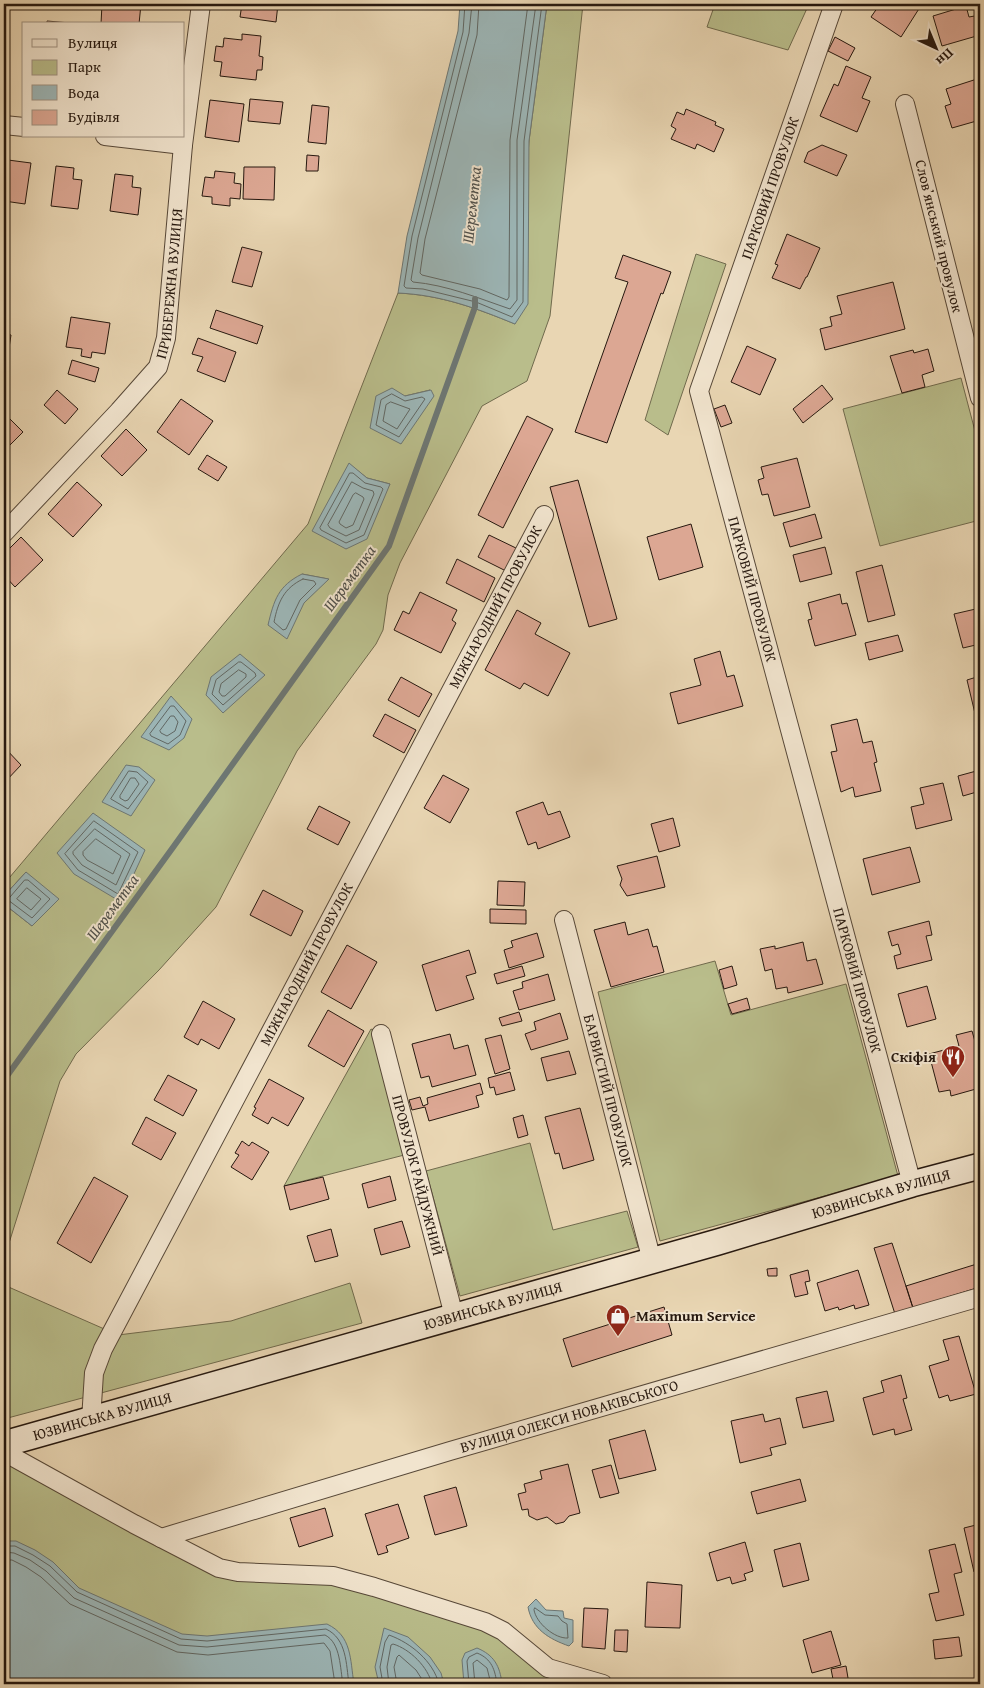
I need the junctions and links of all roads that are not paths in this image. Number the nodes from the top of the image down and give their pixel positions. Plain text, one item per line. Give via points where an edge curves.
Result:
1 (201, 4) edge
2 (834, 4) edge
3 (905, 104) dead end
4 (4, 125) edge
5 (22, 127) edge
6 (185, 129) edge
7 (122, 138) edge
8 (184, 138) edge
9 (183, 145) junction
10 (980, 398) edge
11 (544, 515) dead end
12 (4, 534) edge
13 (564, 920) dead end
14 (381, 1034) dead end
15 (980, 1166) edge
16 (912, 1184) junction
17 (652, 1261) junction
18 (980, 1297) edge
19 (454, 1316) junction
20 (91, 1420) junction
21 (4, 1444) edge
22 (4, 1452) edge
23 (161, 1538) junction
24 (603, 1684) edge

1 - 6 street, ПРИБЕРЕЖНА ВУЛИЦЯ
2 - 16 street, ПАРКОВИЙ ПРОВУЛОК via 698,391
3 - 10 street, Словʼянський провулок
4 - 5 street
7 - 9 street
8 - 9 street, ПРИБЕРЕЖНА ВУЛИЦЯ
9 - 12 street, ПРИБЕРЕЖНА ВУЛИЦЯ via 166,338 158,367
11 - 20 street, МІЖНАРОДНИЙ ПРОВУЛОК via 102,1349 94,1373
13 - 17 street, БАРВИСТИЙ ПРОВУЛОК
14 - 19 street, ПРОВУЛОК РАЙДУЖНИЙ
15 - 16 main road, ЮЗВИНСЬКА ВУЛИЦЯ
16 - 17 main road, ЮЗВИНСЬКА ВУЛИЦЯ
17 - 19 main road, ЮЗВИНСЬКА ВУЛИЦЯ
18 - 23 street, ВУЛИЦЯ ОЛЕКСИ НОВАКІВСЬКОГО
19 - 20 main road, ЮЗВИНСЬКА ВУЛИЦЯ
20 - 21 main road, ЮЗВИНСЬКА ВУЛИЦЯ
22 - 23 street
23 - 24 street via 207,1563 230,1571 334,1576 485,1622 503,1631 548,1668

